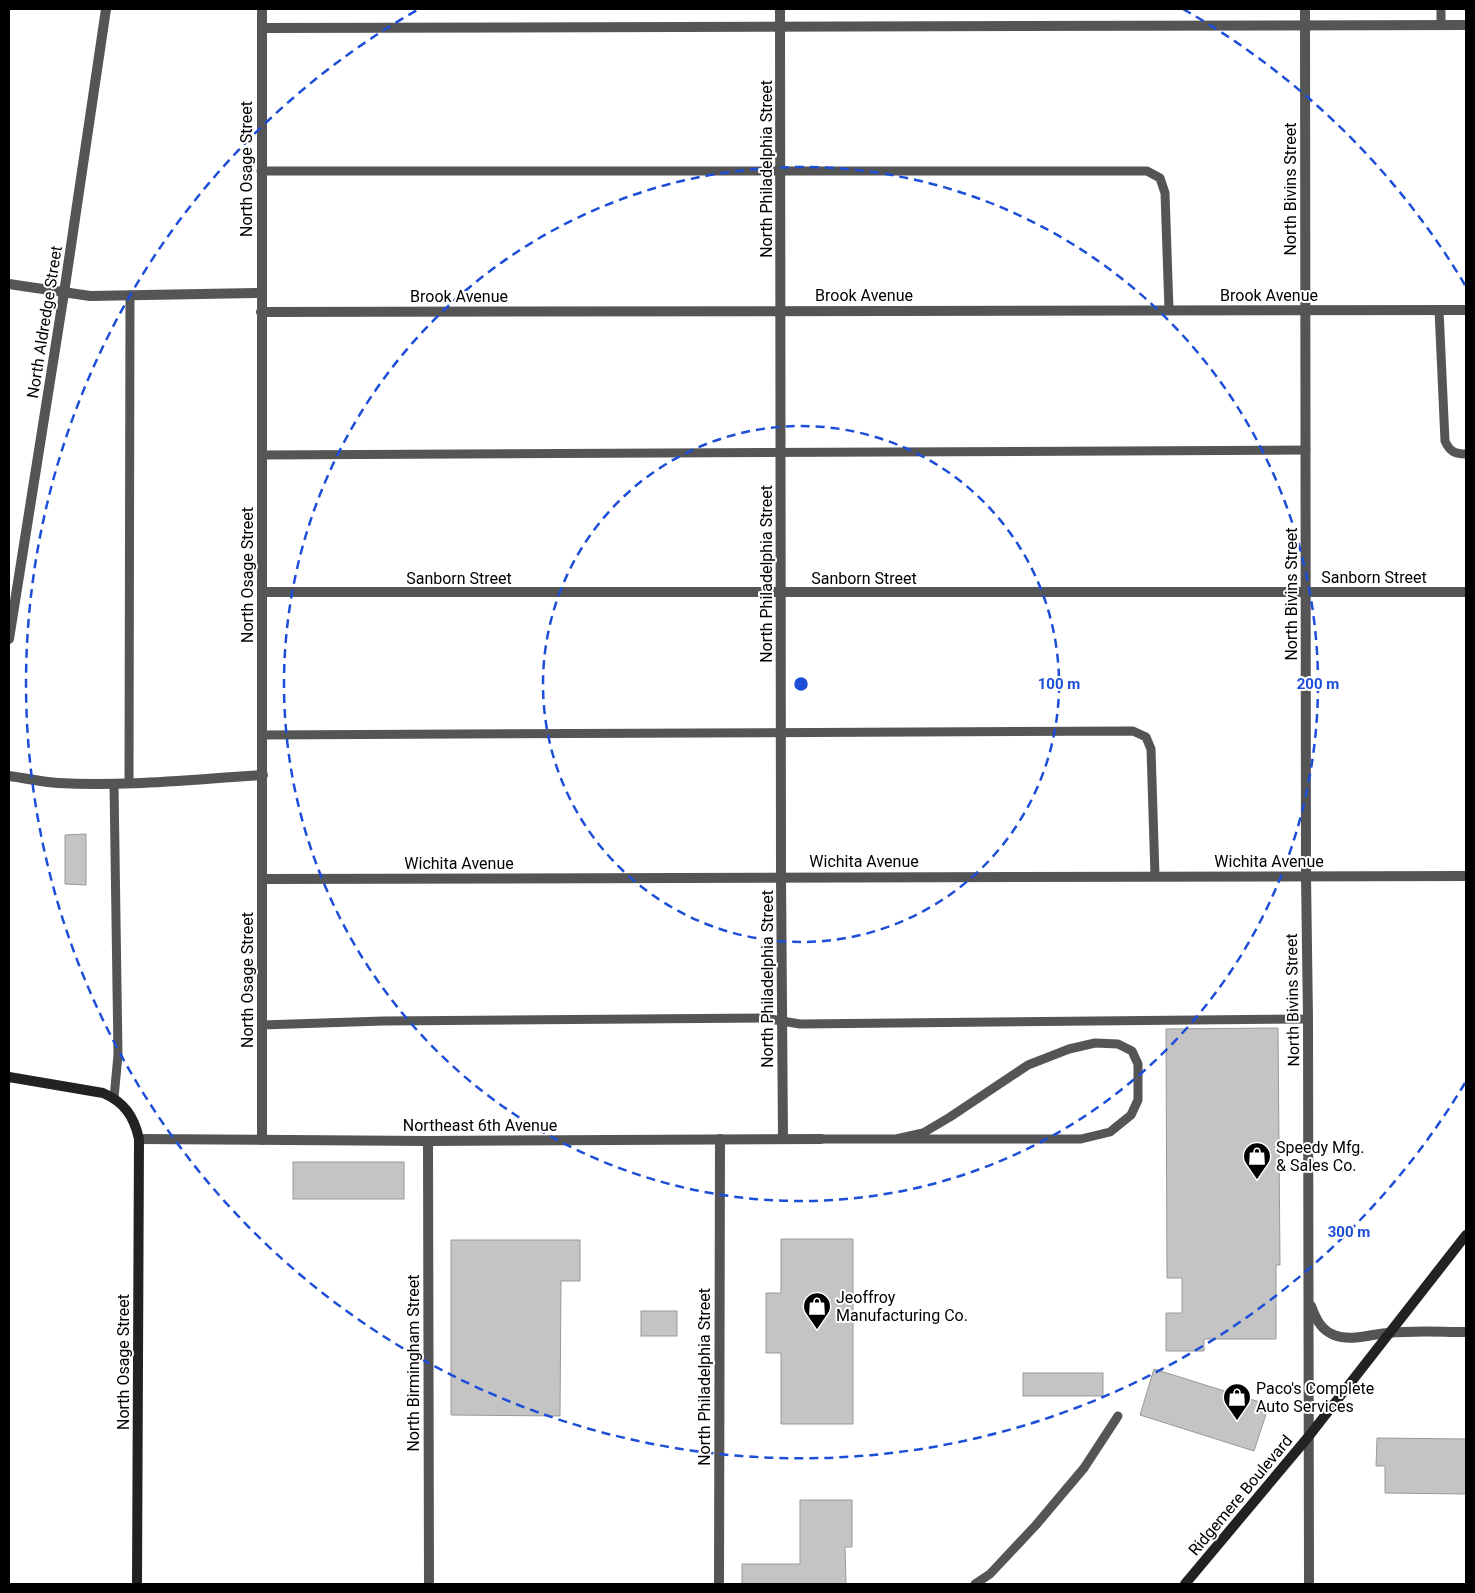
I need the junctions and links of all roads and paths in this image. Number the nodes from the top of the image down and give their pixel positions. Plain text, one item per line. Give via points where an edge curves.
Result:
1 (106, 9) edge
2 (262, 9) edge
3 (780, 9) edge
4 (1304, 9) edge
5 (1440, 9) edge
6 (1305, 24) junction
7 (1441, 24) junction
8 (1466, 25) edge
9 (780, 27) junction
10 (262, 28) junction
11 (781, 170) junction
12 (261, 171) junction
13 (9, 284) edge
14 (64, 293) junction
15 (261, 293) junction
16 (130, 295) junction
17 (782, 310) junction
18 (1169, 310) junction
19 (1305, 310) junction
20 (1439, 310) junction
21 (1466, 310) edge
22 (261, 312) junction
23 (1306, 450) junction
24 (781, 452) junction
25 (1466, 454) edge
26 (262, 455) junction
27 (263, 592) junction
28 (1466, 592) edge
29 (782, 593) junction
30 (1306, 593) junction
31 (9, 639) edge
32 (782, 732) junction
33 (263, 735) junction
34 (263, 775) junction
35 (9, 776) edge
36 (129, 783) junction
37 (114, 784) junction
38 (781, 876) junction
39 (1155, 876) junction
40 (1466, 876) edge
41 (1306, 877) junction
42 (263, 878) junction
43 (1308, 1019) junction
44 (782, 1020) junction
45 (262, 1025) junction
46 (9, 1077) edge
47 (114, 1098) junction
48 (139, 1139) junction
49 (720, 1139) junction
50 (783, 1139) junction
51 (821, 1139) joint
52 (896, 1139) junction
53 (262, 1140) junction
54 (428, 1141) junction
55 (1466, 1235) edge
56 (1309, 1300) junction
57 (1389, 1332) junction
58 (1466, 1332) edge
59 (1118, 1416) dead end
60 (1309, 1436) junction
61 (137, 1584) edge
62 (429, 1584) edge
63 (719, 1584) edge
64 (975, 1584) edge
65 (1185, 1584) edge
66 (1309, 1584) edge

1 - 14 street, North Aldredge Street
2 - 10 street, North Osage Street
3 - 9 street, North Philadelphia Street
4 - 6 street, North Bivins Street
5 - 7 lane
6 - 7 street
6 - 9 street
6 - 19 street, North Bivins Street
7 - 8 street
9 - 10 street
9 - 11 street, North Philadelphia Street
10 - 12 street, North Osage Street
11 - 12 lane
11 - 17 street, North Philadelphia Street
11 - 18 lane via 1147,171 1160,178 1165,193
12 - 15 street, North Osage Street
13 - 14 street
14 - 16 street
14 - 31 street, North Aldredge Street
15 - 16 street
15 - 22 street, North Osage Street
16 - 36 lane
17 - 18 street, Brook Avenue
17 - 22 street, Brook Avenue
17 - 24 street, North Philadelphia Street
18 - 19 street, Brook Avenue
19 - 20 street, Brook Avenue
19 - 23 street, North Bivins Street
20 - 21 street, Brook Avenue
20 - 25 lane via 1445,442 1456,454
22 - 26 street, North Osage Street
23 - 24 lane
23 - 30 street, North Bivins Street
24 - 26 lane
24 - 29 street, North Philadelphia Street
26 - 27 street, North Osage Street
27 - 29 street, Sanborn Street
27 - 33 street, North Osage Street
28 - 30 street, Sanborn Street
29 - 30 street, Sanborn Street
29 - 32 street, North Philadelphia Street
30 - 41 street, North Bivins Street
32 - 33 lane
32 - 38 street, North Philadelphia Street
32 - 39 lane via 1133,731 1146,737 1151,750
33 - 34 street, North Osage Street
34 - 36 street
34 - 42 street, North Osage Street
35 - 37 street via 57,783
36 - 37 street
37 - 47 lane via 118,1055
38 - 39 street, Wichita Avenue
38 - 42 street, Wichita Avenue
38 - 44 street, North Philadelphia Street
39 - 41 street, Wichita Avenue
40 - 41 street, Wichita Avenue
41 - 43 street, North Bivins Street
42 - 45 street, North Osage Street
43 - 44 lane via 800,1024
43 - 56 street, North Bivins Street
44 - 45 lane via 393,1021
44 - 50 street, North Philadelphia Street
45 - 53 street, North Osage Street
46 - 47 street via 89,1090
47 - 48 street via 129,1113
48 - 53 street, Northeast 6th Avenue
48 - 61 street, North Osage Street
49 - 50 street, Northeast 6th Avenue
49 - 54 street, Northeast 6th Avenue
49 - 63 street, North Philadelphia Street
50 - 51 street, Northeast 6th Avenue
51 - 52 lane
52 - 52 lane via 1081,1140 1110,1132 1131,1115 1138,1100 1138,1064 1132,1051 1118,1044 1095,1043 1069,1049 1028,1065 923,1133
53 - 54 street, Northeast 6th Avenue
54 - 62 street, North Birmingham Street
55 - 57 street, Ridgemere Boulevard
56 - 57 street, North Bivins Street via 1316,1320 1335,1336 1348,1338
56 - 60 street, North Bivins Street
57 - 58 street
57 - 60 street, Ridgemere Boulevard
59 - 64 lane via 1084,1468 1036,1525 990,1574
60 - 65 street, Ridgemere Boulevard
60 - 66 street, North Bivins Street

